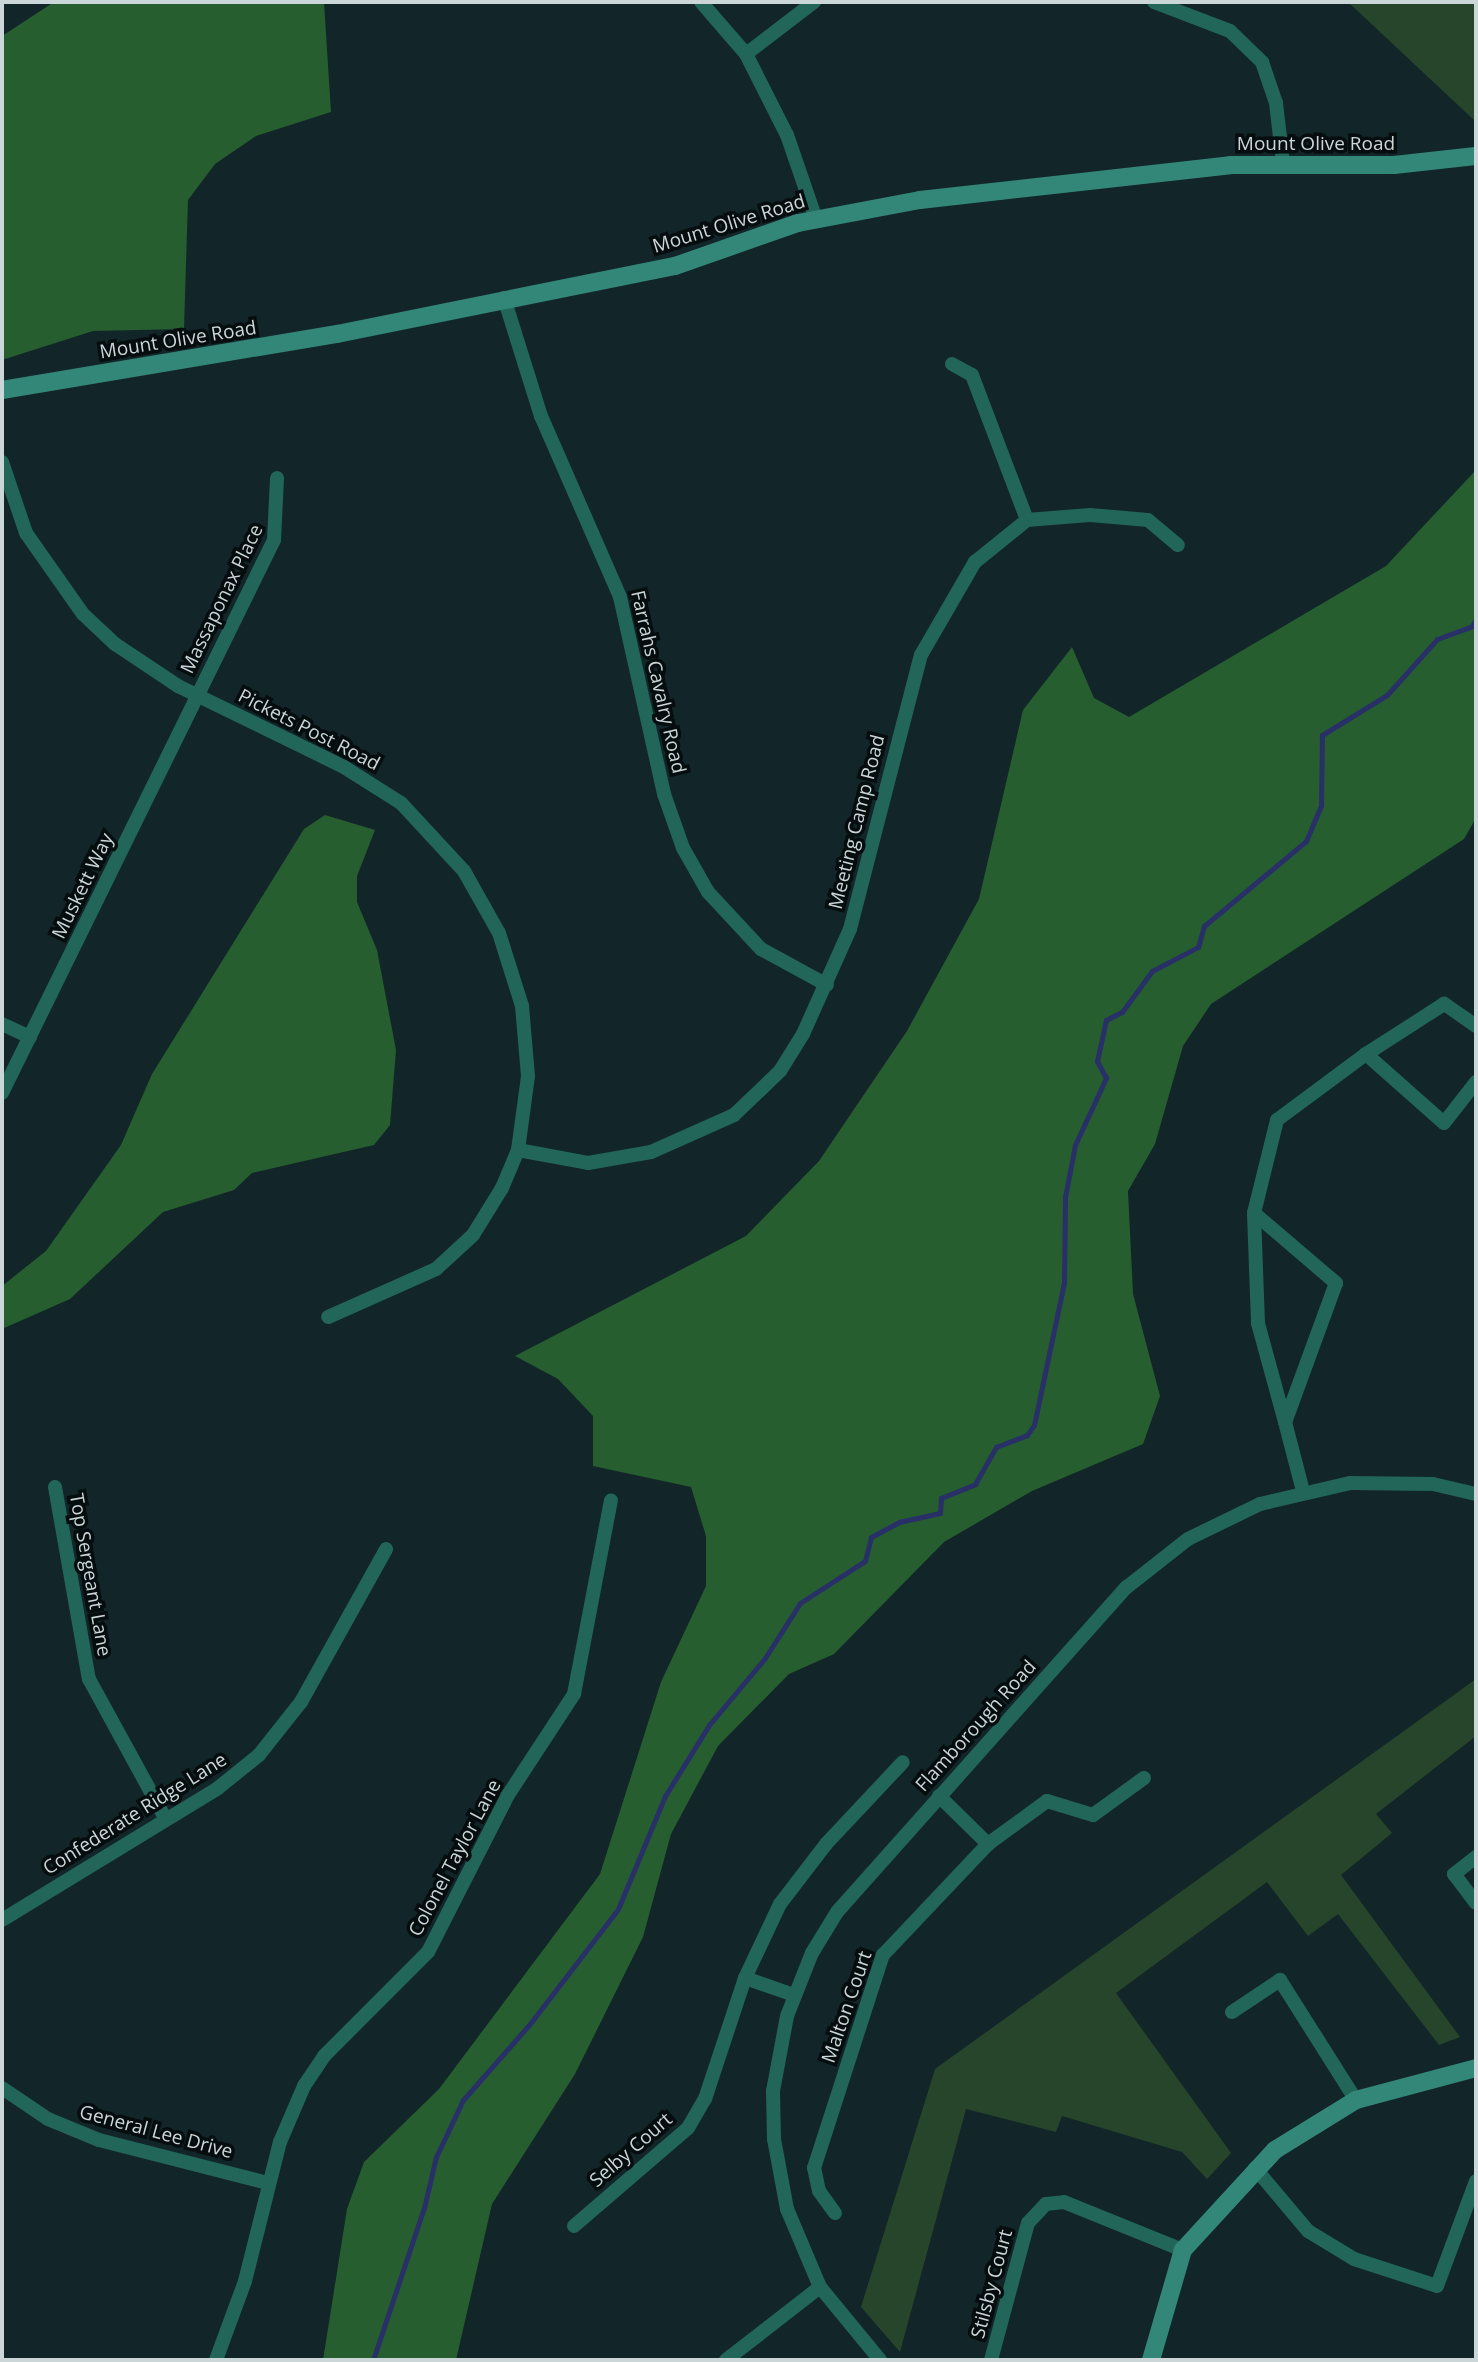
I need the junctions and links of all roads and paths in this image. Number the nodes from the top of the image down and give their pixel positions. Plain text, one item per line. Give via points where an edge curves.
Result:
1 (701, 2) edge
2 (814, 2) edge
3 (1154, 2) edge
4 (746, 54) junction
5 (1476, 156) edge
6 (1283, 163) junction
7 (816, 219) junction
8 (503, 298) junction
9 (952, 363) dead end
10 (2, 390) edge
11 (2, 462) edge
12 (277, 478) dead end
13 (1027, 520) junction
14 (1178, 545) dead end
15 (197, 695) junction
16 (827, 985) junction
17 (2, 1024) edge
18 (1476, 1026) edge
19 (30, 1037) junction
20 (1366, 1054) junction
21 (1476, 1082) edge
22 (2, 1093) edge
23 (518, 1150) junction
24 (1254, 1213) junction
25 (328, 1317) dead end
26 (1285, 1422) junction
27 (55, 1486) dead end
28 (1303, 1491) junction
29 (1476, 1494) edge
30 (611, 1500) dead end
31 (386, 1549) dead end
32 (903, 1762) dead end
33 (1144, 1778) dead end
34 (939, 1796) junction
35 (165, 1818) junction
36 (988, 1844) junction
37 (1476, 1857) edge
38 (1476, 1903) edge
39 (2, 1920) edge
40 (745, 1978) junction
41 (794, 1995) junction
42 (1232, 2012) dead end
43 (1476, 2068) edge
44 (2, 2088) edge
45 (1356, 2100) junction
46 (1255, 2168) junction
47 (1476, 2181) edge
48 (268, 2183) junction
49 (835, 2213) dead end
50 (575, 2226) dead end
51 (1183, 2250) junction
52 (820, 2287) junction
53 (216, 2360) edge
54 (726, 2360) edge
55 (880, 2360) edge
56 (991, 2360) edge
57 (1151, 2360) edge

1 - 4 street
2 - 4 street
3 - 6 street via 1230,31 1262,62 1276,103
4 - 7 street via 787,135
5 - 6 street, Mount Olive Road via 1394,165
6 - 7 street, Mount Olive Road via 920,200
7 - 8 street, Mount Olive Road via 675,266
8 - 10 street, Mount Olive Road via 349,332
8 - 16 street, Farrahs Cavalry Road via 541,416 620,597 664,794 683,848 708,892 761,949
9 - 13 street via 972,375
11 - 15 street, Pickets Post Road via 26,533 66,594 115,644
12 - 15 street, Massaponax Place via 274,540
13 - 14 street via 1090,515 1148,520
13 - 16 street, Meeting Camp Road via 975,562 921,655 860,897
15 - 19 street, Muskett Way
15 - 23 street, Pickets Post Road via 377,787 424,824 464,871 499,933 522,1006 528,1076
16 - 23 street, Meeting Camp Road via 780,1071 749,1103 715,1126 609,1163 558,1160
17 - 19 street
18 - 20 street via 1444,1004
19 - 22 street, Muskett Way
20 - 21 street via 1444,1123
20 - 24 street via 1277,1120
23 - 25 street, Pickets Post Road via 491,1209 453,1255 414,1282
24 - 26 street via 1258,1323
24 - 26 street via 1336,1283
26 - 28 street
27 - 35 street, Top Sergeant Lane via 89,1679
28 - 29 street, Flamborough Road via 1388,1481
28 - 34 street, Flamborough Road via 1222,1521 1127,1587
30 - 48 street, Colonel Taylor Lane via 580,1674 563,1717 508,1795 428,1952 324,2056 304,2086
31 - 35 street, Confederate Ridge Lane via 281,1731 235,1776
32 - 40 street, Selby Court via 826,1844 780,1904
33 - 36 street, Malton Court via 1093,1815 1047,1801
34 - 36 street
34 - 41 street, Flamborough Road via 837,1912
35 - 39 street, Confederate Ridge Lane
36 - 49 street, Malton Court via 883,1955 814,2168 819,2191
37 - 38 street via 1454,1874
40 - 41 street
40 - 50 street, Selby Court via 705,2099 688,2128
41 - 52 street, Flamborough Road via 779,2045 773,2126 780,2184
42 - 45 street via 1280,1980
43 - 45 street
44 - 48 street, General Lee Drive via 48,2119 99,2140
45 - 46 street via 1295,2134
46 - 47 street via 1308,2231 1354,2259 1437,2286
46 - 51 street
48 - 53 street, Colonel Taylor Lane via 245,2281
51 - 56 street, Stilsby Court via 1064,2202 1046,2204 1028,2223
51 - 57 street
52 - 54 street
52 - 55 street, Flamborough Road

